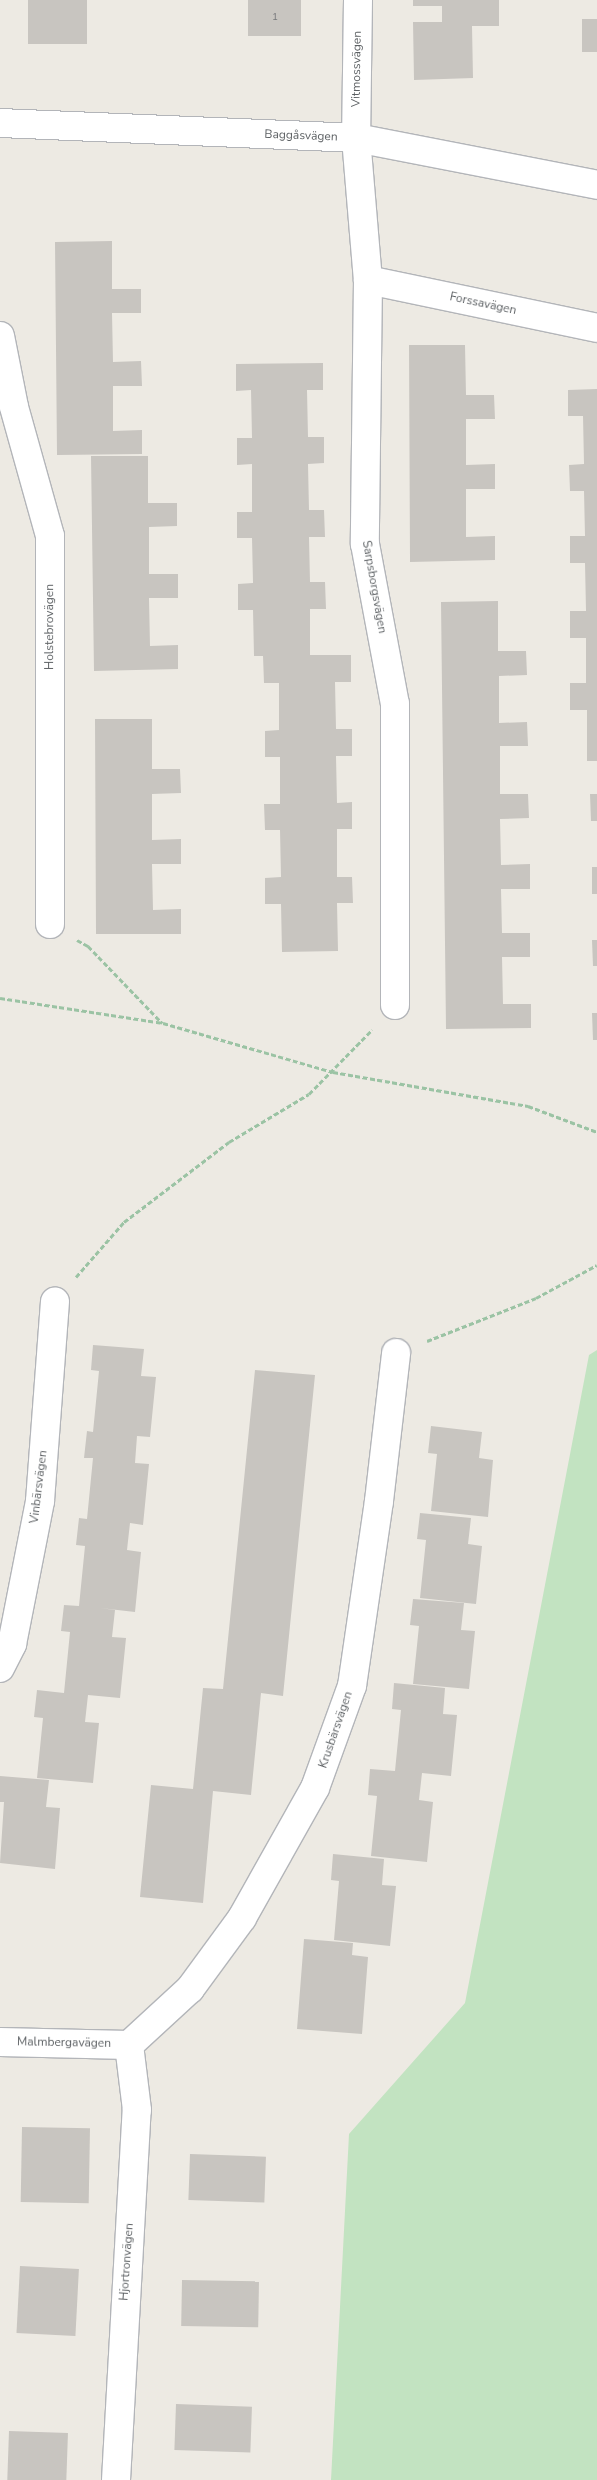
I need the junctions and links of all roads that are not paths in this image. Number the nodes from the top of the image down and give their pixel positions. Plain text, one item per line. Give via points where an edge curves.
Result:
1 (358, 0) edge
2 (0, 123) edge
3 (356, 138) junction
4 (597, 186) edge
5 (368, 280) junction
6 (597, 328) edge
7 (0, 336) edge
8 (50, 924) road end
9 (395, 1005) road end
10 (55, 1302) road end
11 (396, 1353) road end
12 (0, 1668) edge
13 (0, 2042) edge
14 (129, 2045) junction
15 (116, 2480) edge

1 - 3 street, Vitmossvägen
2 - 3 street, Baggåsvägen
3 - 4 street, Baggåsvägen
3 - 5 street, Sarpsborgsvägen
5 - 6 street, Forssavägen
5 - 9 street, Sarpsborgsvägen via 365,544 396,704
7 - 8 street, Holstebrovägen via 14,407 50,536
10 - 12 street, Vinbärsvägen via 40,1501 12,1644
11 - 14 street, Krusbärsvägen via 379,1502 352,1686 315,1788 242,1918 208,1965 190,1989
13 - 14 street, Malmbergavägen
14 - 15 street, Hjortronvägen via 137,2110

